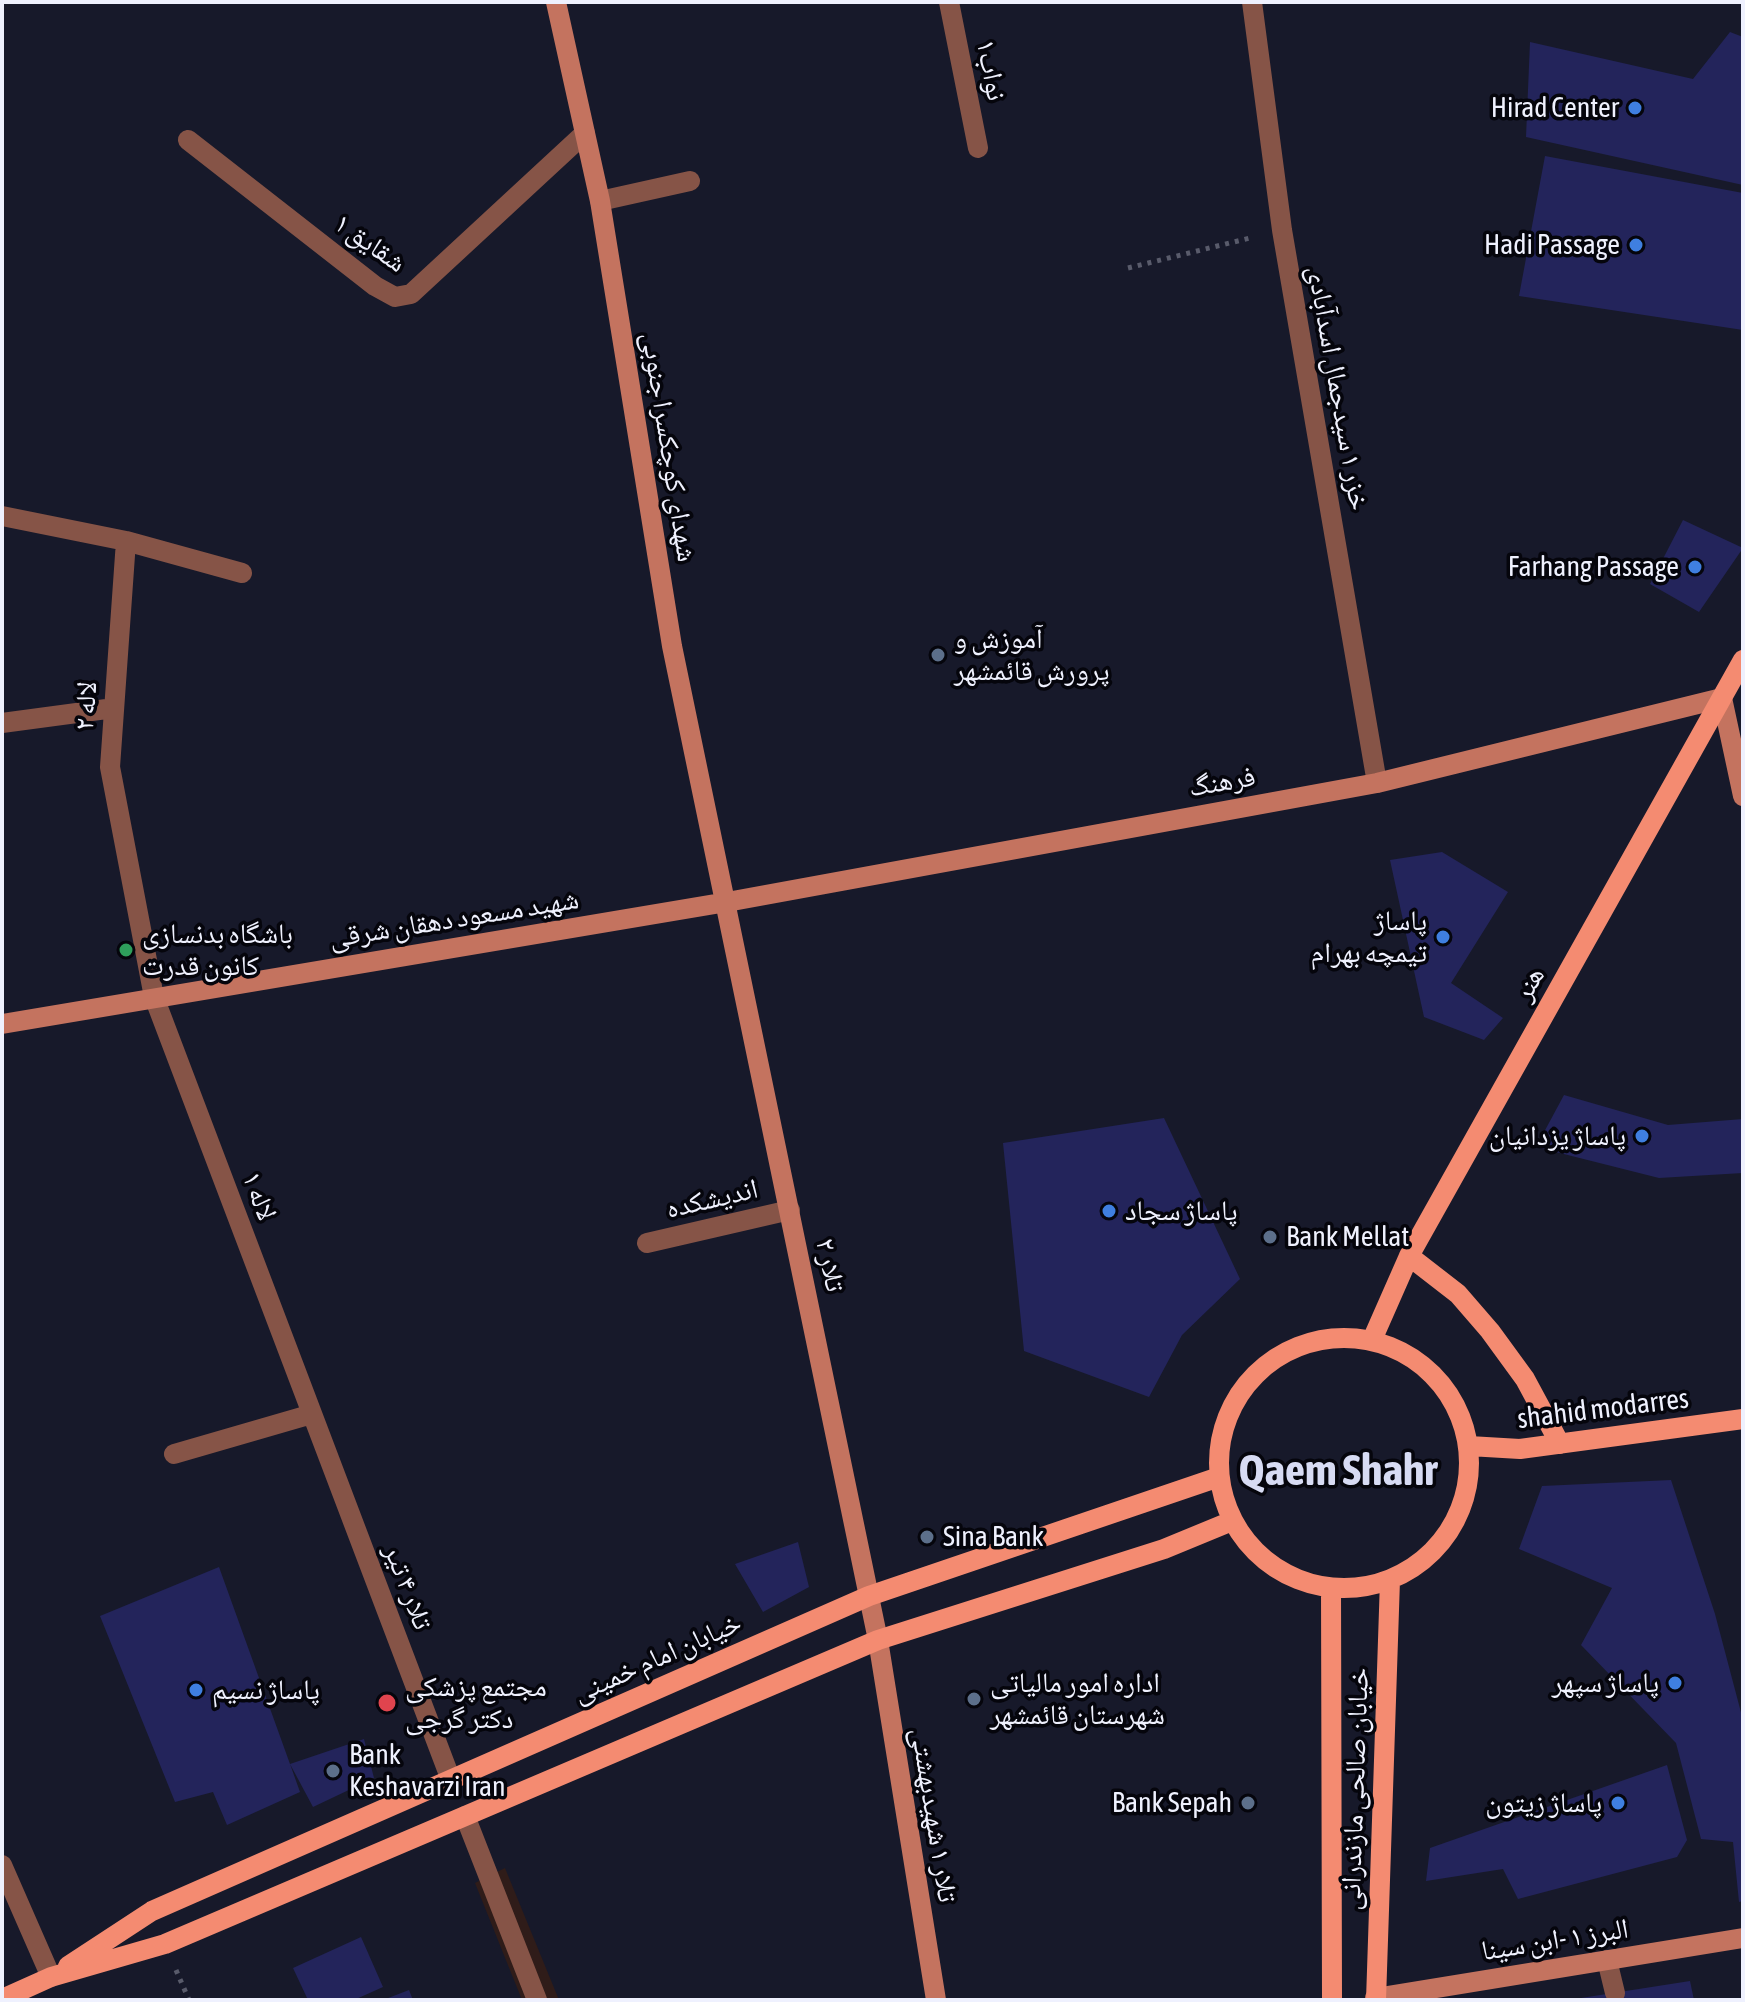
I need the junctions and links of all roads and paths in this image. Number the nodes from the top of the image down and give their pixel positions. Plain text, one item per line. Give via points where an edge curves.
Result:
1 (556, 2) edge
2 (949, 2) edge
3 (1252, 2) edge
4 (585, 133) junction
5 (188, 140) dead end
6 (978, 148) dead end
7 (690, 181) dead end
8 (600, 201) junction
9 (1282, 230) junction
10 (1128, 268) dead end
11 (2, 516) edge
12 (126, 541) junction
13 (242, 573) dead end
14 (1743, 660) edge
15 (1722, 698) junction
16 (114, 708) junction
17 (2, 723) edge
18 (1377, 783) junction
19 (1743, 796) edge
20 (727, 902) junction
21 (154, 997) junction
22 (2, 1024) edge
23 (790, 1210) junction
24 (647, 1243) dead end
25 (1409, 1256) junction
26 (1372, 1340) junction
27 (312, 1414) junction
28 (1743, 1419) edge
29 (1560, 1444) junction
30 (1469, 1446) junction
31 (174, 1454) dead end
32 (1219, 1477) junction
33 (1232, 1521) junction
34 (1390, 1580) junction
35 (1331, 1588) junction
36 (869, 1596) junction
37 (878, 1640) junction
38 (451, 1780) junction
39 (465, 1816) junction
40 (2, 1865) edge
41 (1743, 1938) edge
42 (1607, 1960) junction
43 (51, 1977) junction
44 (1615, 1993) dead end
45 (2, 1999) edge
46 (1372, 1999) edge
47 (537, 2000) edge
48 (936, 2000) edge
49 (1332, 2000) edge

1 - 4 main road, شهدای کوچکسرا جنوبی
2 - 6 street, نواب۱
3 - 9 street, خزر ۱ سیدجمال اسدآبادی
4 - 5 street, شقایق ۱ via 411,294 395,297
4 - 8 main road, شهدای کوچکسرا جنوبی
7 - 8 street
8 - 20 main road, شهدای کوچکسرا جنوبی via 672,646
9 - 10 path
9 - 18 street, خزر ۱ سیدجمال اسدآبادی
11 - 12 street
12 - 13 street
12 - 16 street, لاله ۲
14 - 15 main road, هنر
15 - 18 main road, فرهنگ
15 - 19 main road
15 - 25 main road, هنر
16 - 17 street
16 - 21 street, لاله ۲ via 110,767
18 - 20 main road, فرهنگ
20 - 21 main road, شهید مسعود دهقان شرقی
20 - 23 main road, تلار ۲
21 - 22 main road, شهید مسعود دهقان شرقی
21 - 27 street, لاله ۱
23 - 24 street, اندیشکده
23 - 36 main road, تلار ۲
25 - 26 main road, هنر
25 - 29 main road via 1458,1294 1490,1331 1525,1379
26 - 30 main road via 1407,1354 1437,1377 1459,1410
26 - 32 main road via 1332,1338 1294,1348 1260,1369 1235,1400 1221,1438
27 - 31 street
27 - 38 street, تلار ۴ تیر
28 - 29 main road, shahid modarres
29 - 30 main road, shahid modarres via 1520,1449
30 - 34 main road via 1468,1488 1452,1526 1425,1558
32 - 33 main road
32 - 36 main road, خیابان امام خمینی
33 - 35 main road via 1278,1570
33 - 37 main road, خیابان امام خمینی via 1164,1549
34 - 35 main road
34 - 46 main road, خیابان صالحی مازندرانی
35 - 49 main road, خیابان صالحی مازندرانی
36 - 37 main road, تلار ۲
36 - 38 main road, خیابان امام خمینی
37 - 39 main road, خیابان امام خمینی
37 - 48 main road, تلار ۱ شهیدبهشتی
38 - 43 main road, خیابان امام خمینی via 152,1911
39 - 43 main road, خیابان امام خمینی via 165,1944
39 - 47 street
40 - 43 street
41 - 42 main road, البرز ۱ -ابن سینا
42 - 44 street
42 - 46 main road, البرز ۱ -ابن سینا
43 - 45 main road, خیابان امام خمینی

